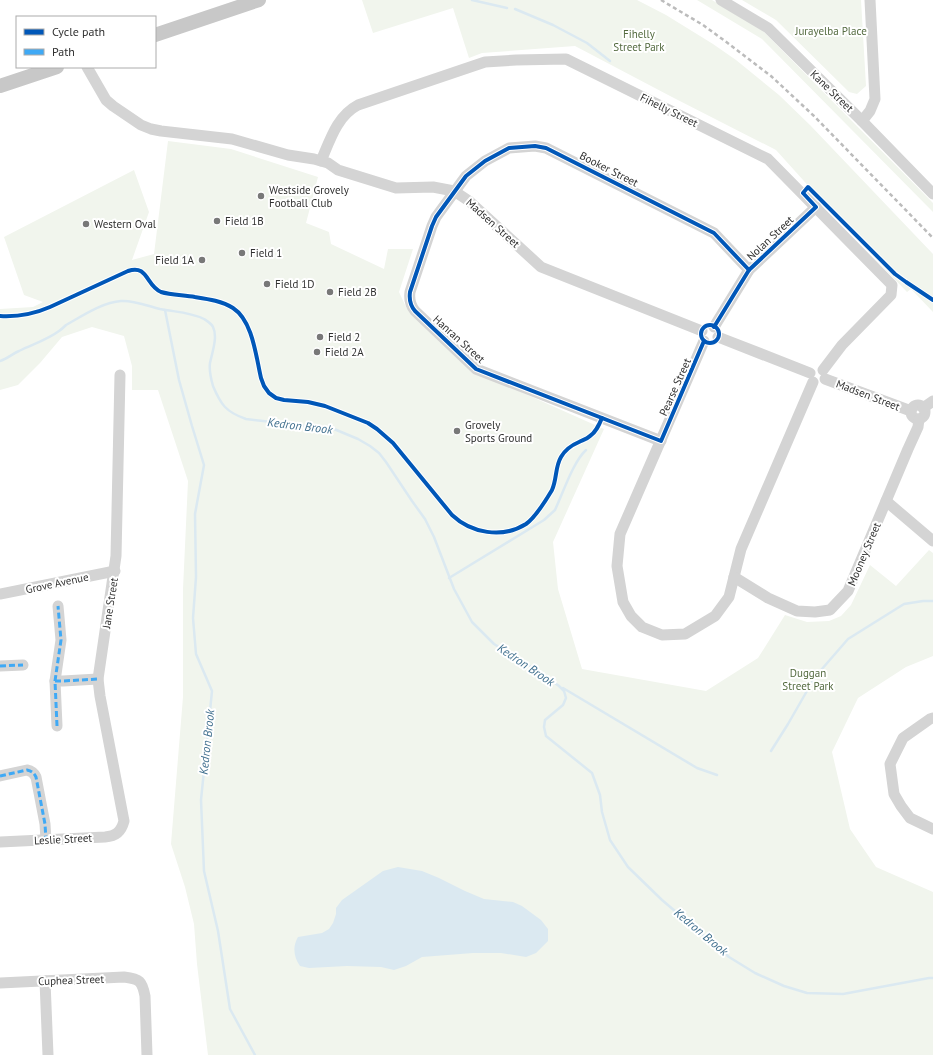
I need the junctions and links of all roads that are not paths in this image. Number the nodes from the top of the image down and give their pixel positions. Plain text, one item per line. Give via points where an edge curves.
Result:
1 (260, 0) edge
2 (721, 0) edge
3 (870, 0) edge
4 (156, 35) edge
5 (54, 68) edge
6 (88, 68) edge
7 (0, 86) edge
8 (862, 121) junction
9 (321, 161) junction
10 (454, 191) junction
11 (933, 194) edge
12 (816, 207) junction
13 (749, 270) junction
14 (716, 332) junction
15 (703, 336) junction
16 (824, 374) junction
17 (120, 375) dead end
18 (812, 378) junction
19 (933, 401) edge
20 (915, 415) junction
21 (661, 441) junction
22 (886, 501) junction
23 (933, 541) edge
24 (115, 571) junction
25 (734, 577) junction
26 (0, 594) edge
27 (58, 606) dead end
28 (23, 665) dead end
29 (0, 666) edge
30 (98, 679) junction
31 (55, 681) junction
32 (933, 718) edge
33 (57, 726) dead end
34 (0, 776) edge
35 (122, 828) joint
36 (933, 829) edge
37 (46, 840) junction
38 (0, 842) edge
39 (45, 981) junction
40 (0, 983) edge
41 (48, 1055) edge
42 (147, 1055) edge

1 - 4 main road
2 - 8 street, Kane Street via 768,28
3 - 8 street via 875,99
5 - 7 main road
6 - 9 street, Madsen Street via 106,100 141,125 151,129 232,139 288,155
8 - 11 street, Kane Street
9 - 10 street, Madsen Street via 338,170 396,188 433,187
9 - 12 street, Fihelly Street via 336,126 350,109 358,105 485,62 566,59 764,156
10 - 13 street, Booker Street via 476,167 501,151 524,146 546,148 714,233
10 - 15 street, Madsen Street via 469,201 541,267
10 - 21 street, Hanran Street via 432,226 410,292 411,307 476,369
12 - 13 street, Nolan Street
12 - 16 street, Fihelly Street via 892,285 891,295 842,346
13 - 14 street, Nolan Street
14 - 15 street via 706,326
14 - 15 street via 716,340 712,343
14 - 18 street
15 - 21 street, Pearse Street
16 - 18 street via 824,380 820,384
16 - 20 street, Madsen Street
17 - 24 street, Jane Street
18 - 25 street, Pearse Street via 741,549
19 - 20 street, Mooney Street via 923,408 924,415
20 - 22 street, Mooney Street via 918,427
21 - 25 street, Pearse Street via 620,534 617,566 623,602 631,616 642,627 662,636 685,634 715,616 729,597
22 - 23 street
22 - 25 street, Mooney Street via 848,591 830,610 797,611 768,598
24 - 26 street, Grove Avenue
24 - 30 street, Jane Street
27 - 31 street via 61,640
28 - 29 street
30 - 31 street
30 - 35 street, Jane Street via 124,821
31 - 33 street
32 - 36 street via 903,738 890,764 894,794 901,806 910,818
34 - 37 street via 27,770 34,774
35 - 37 street, Leslie Street via 112,836
37 - 38 street, Leslie Street
39 - 40 street, Cuphea Street
39 - 41 street
39 - 42 street, Cuphea Street via 124,977 134,978 140,982 144,987 145,996

